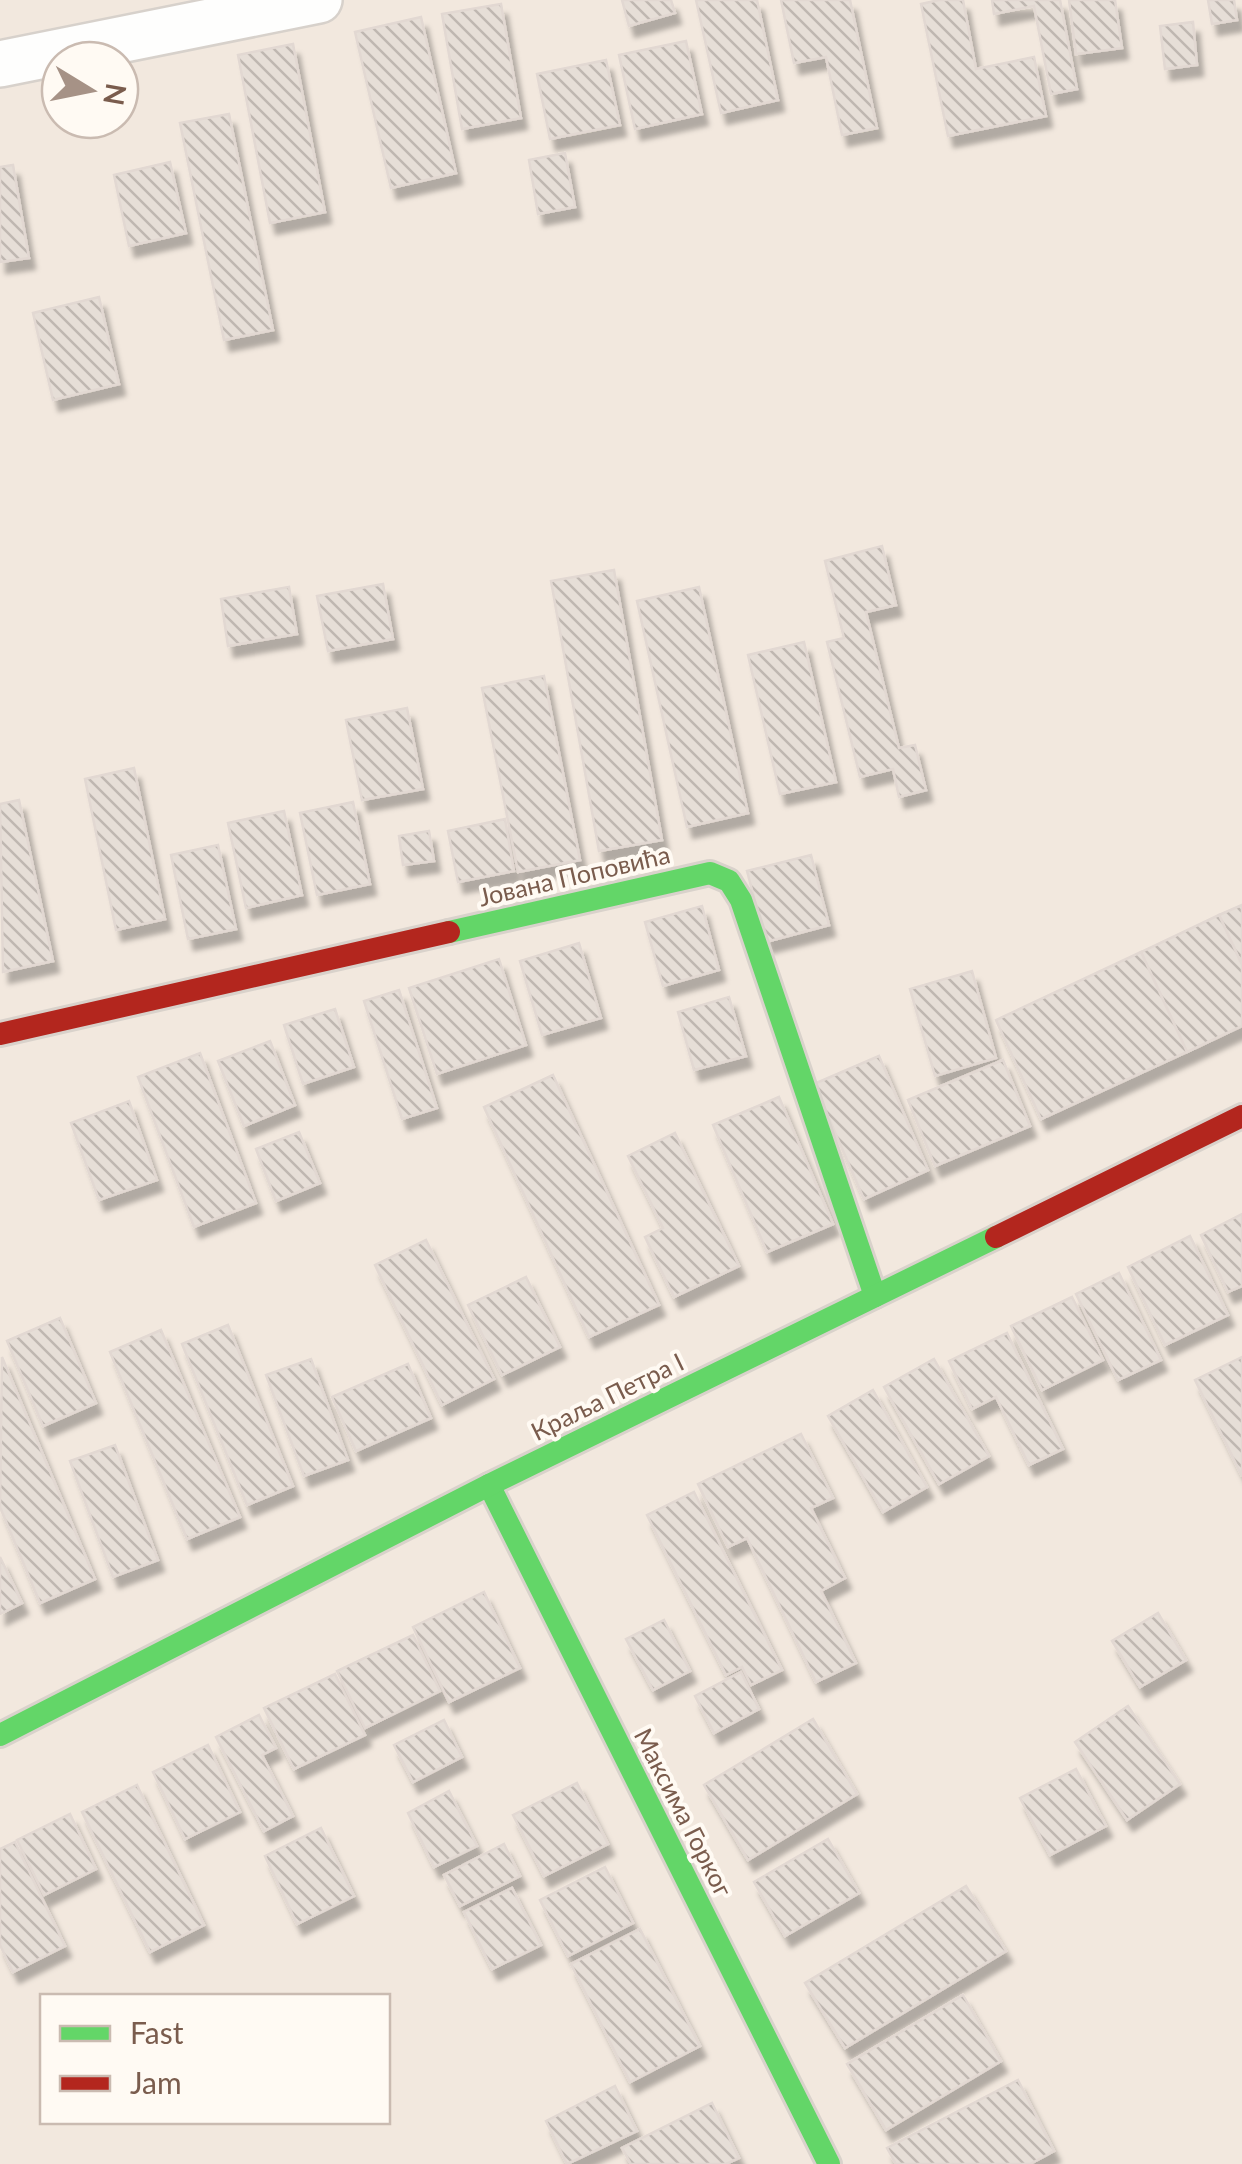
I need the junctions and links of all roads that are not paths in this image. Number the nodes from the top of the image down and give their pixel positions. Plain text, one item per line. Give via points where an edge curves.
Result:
1 (320, 0) edge
2 (0, 64) edge
3 (0, 1034) edge
4 (1242, 1116) edge
5 (875, 1296) junction
6 (489, 1484) junction
7 (0, 1735) edge
8 (829, 2164) edge

1 - 2 street
3 - 5 street, Јована Поповића via 710,873 729,881 741,900
4 - 5 street, Краља Петра I
5 - 6 street, Краља Петра I
6 - 7 street, Краља Петра I
6 - 8 street, Максима Горког

